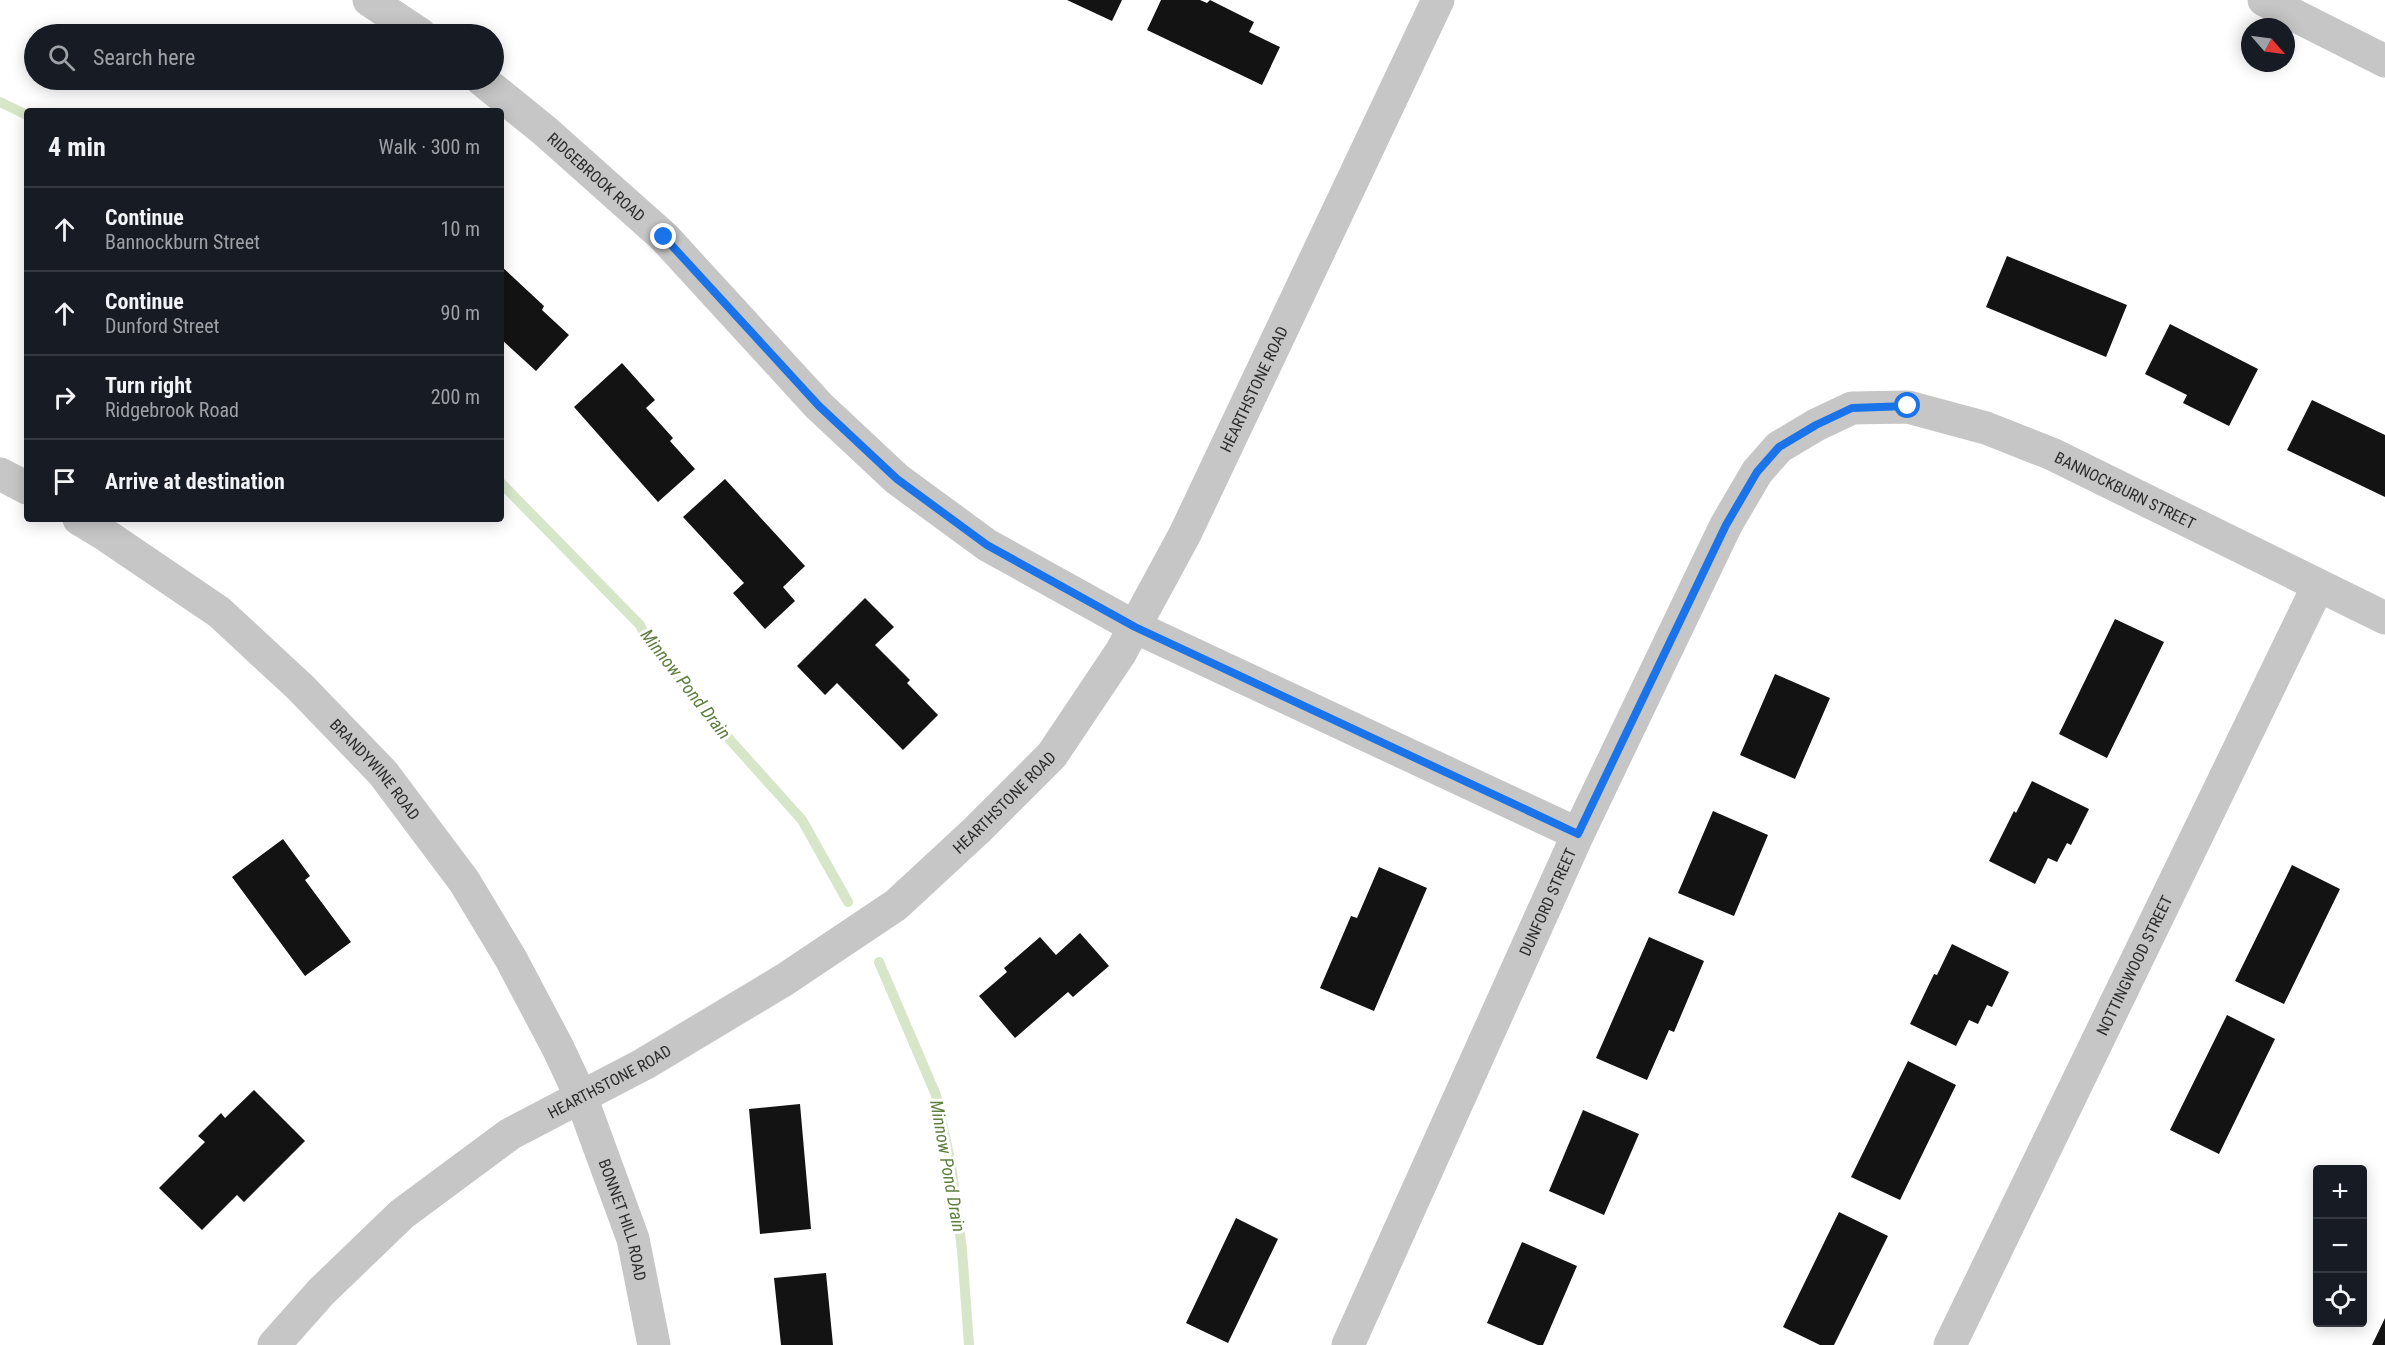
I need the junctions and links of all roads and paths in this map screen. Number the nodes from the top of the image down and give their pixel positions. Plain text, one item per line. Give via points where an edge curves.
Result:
1 (369, 0) edge
2 (1438, 0) edge
3 (2264, 0) edge
4 (405, 24) edge
5 (2385, 61) edge
6 (494, 90) edge
7 (1852, 408) joint
8 (0, 474) edge
9 (24, 486) edge
10 (84, 522) edge
11 (2318, 586) junction
12 (2385, 618) edge
13 (1135, 627) junction
14 (1578, 834) junction
15 (582, 1097) junction
16 (274, 1345) edge
17 (654, 1345) edge
18 (1348, 1345) edge
19 (1950, 1345) edge

1 - 4 street
2 - 13 street, HEARTHSTONE ROAD via 1185,534
3 - 5 street
6 - 13 street, RIDGEBROOK ROAD via 664,237 819,406 897,479 987,545
7 - 11 street, BANNOCKBURN STREET via 1908,406 1986,428 2052,454
7 - 14 street, DUNFORD STREET via 1779,447 1757,472 1726,525
8 - 9 street
10 - 15 street, BRANDYWINE ROAD via 219,612 300,687 383,773 464,881 511,959
11 - 12 street, BANNOCKBURN STREET
11 - 19 street, NOTTINGWOOD STREET
13 - 14 street, RIDGEBROOK ROAD
13 - 15 street, HEARTHSTONE ROAD via 1052,755 896,905 784,980
14 - 18 street, DUNFORD STREET
15 - 16 street, HEARTHSTONE ROAD via 510,1134 402,1214 321,1292
15 - 17 street, BONNET HILL ROAD via 633,1239

